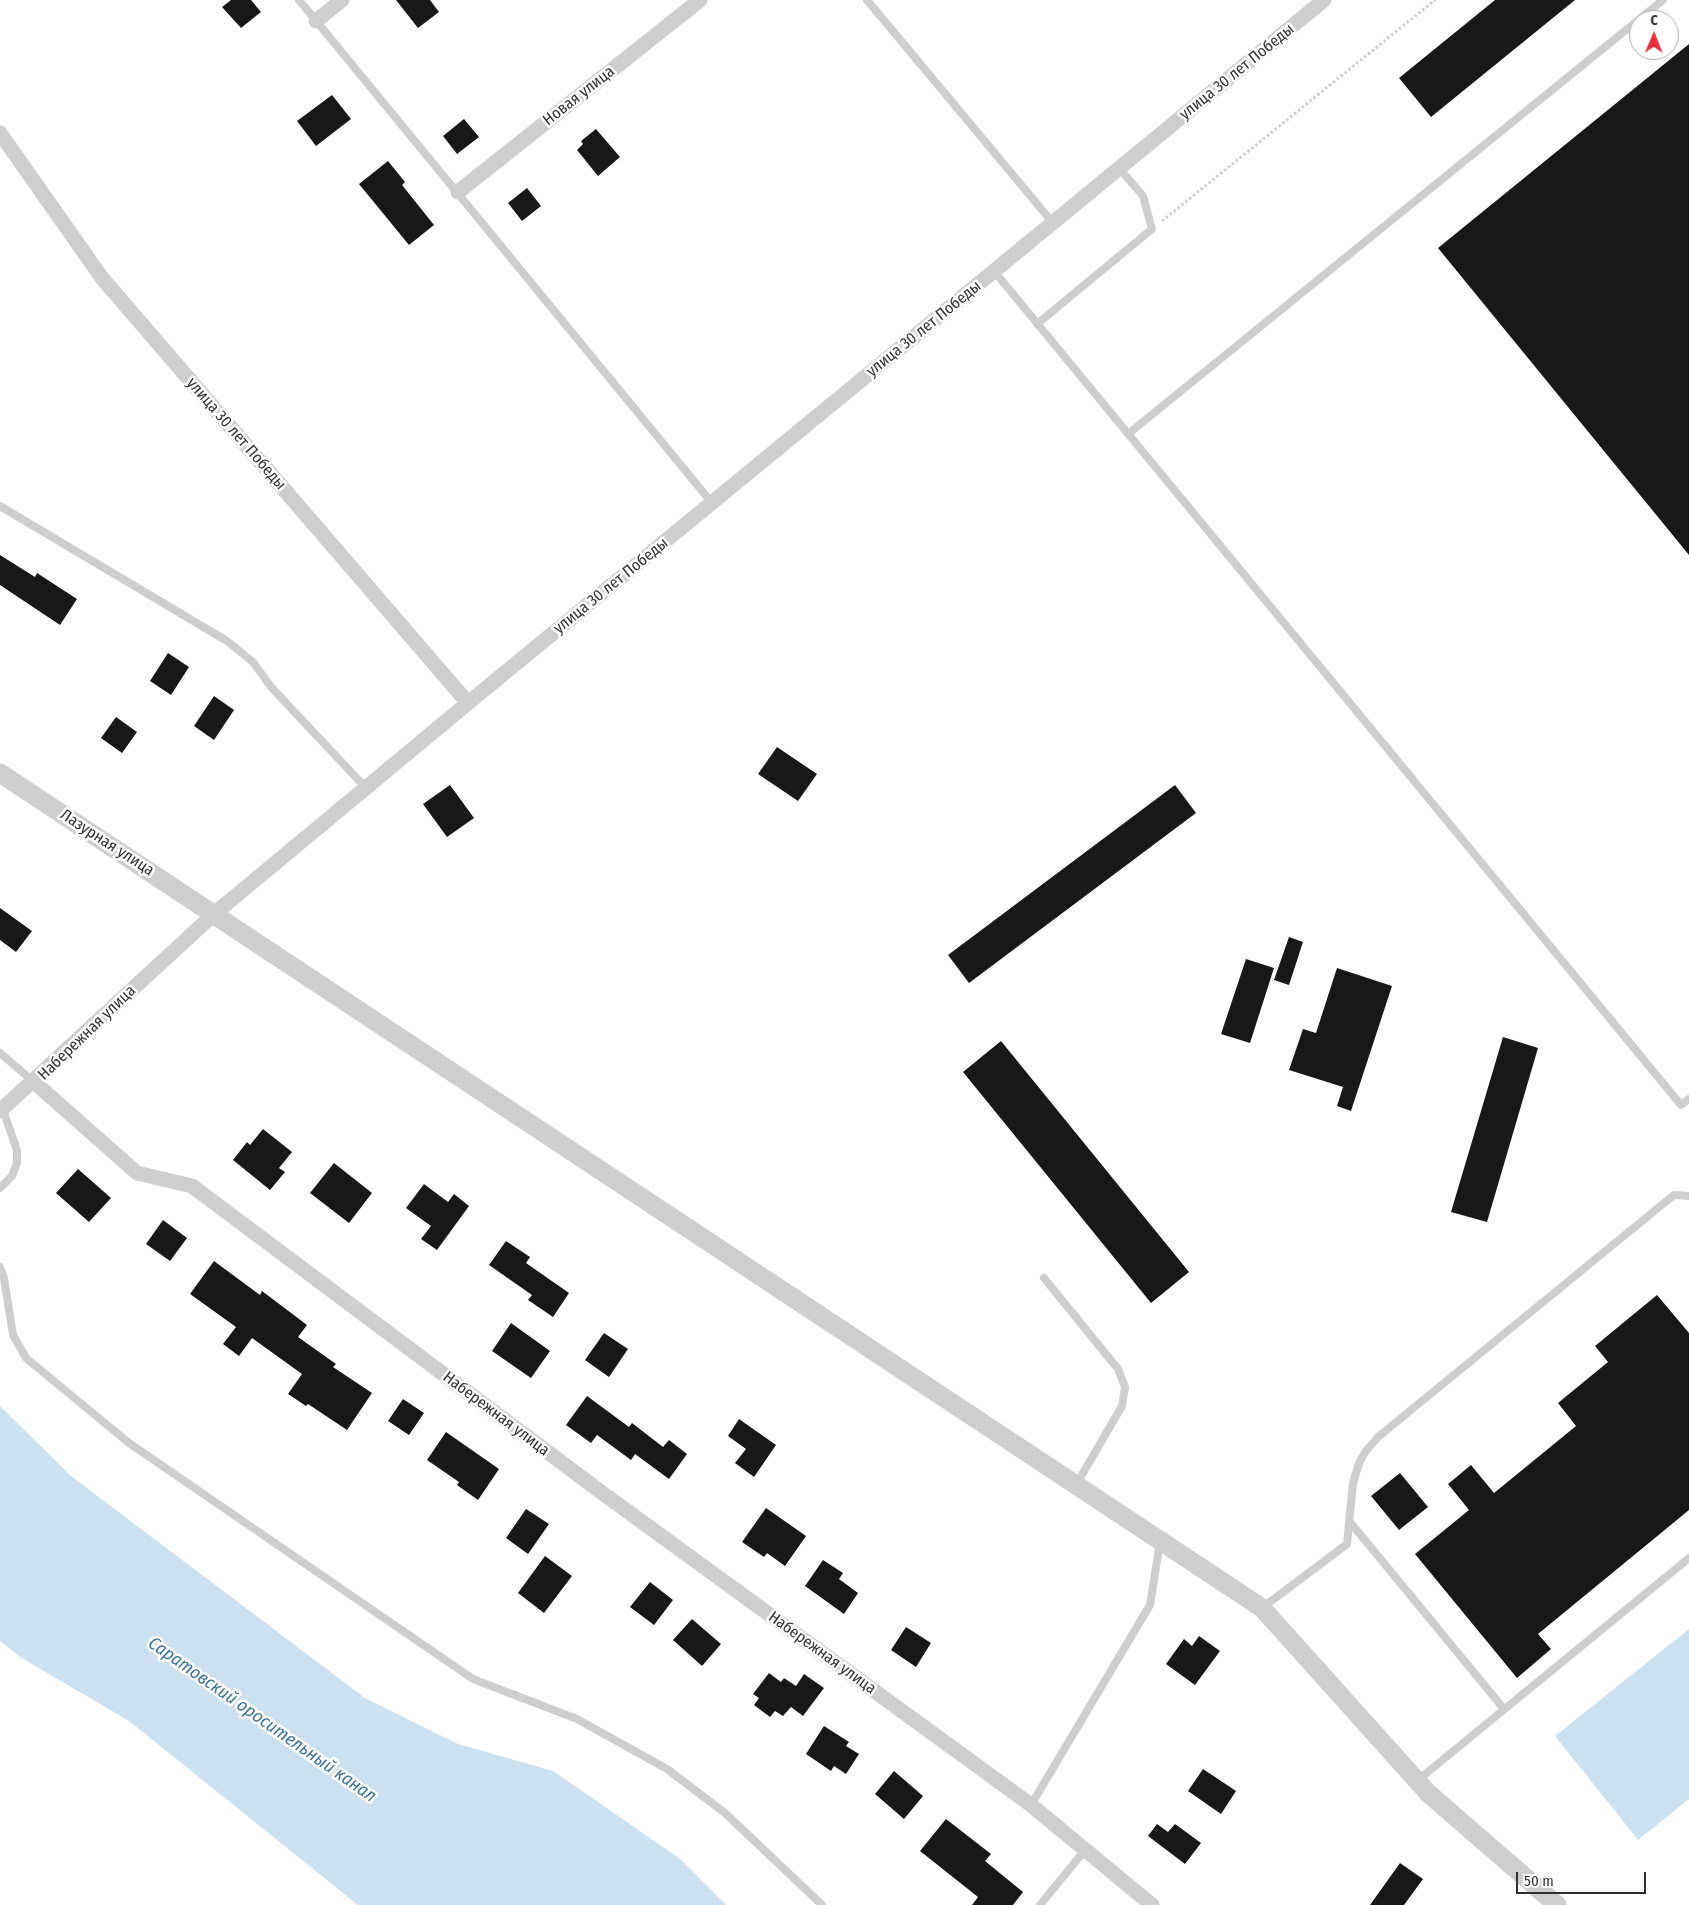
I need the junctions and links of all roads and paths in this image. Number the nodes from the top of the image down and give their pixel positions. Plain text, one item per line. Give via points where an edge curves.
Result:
1 (299, 0) edge
2 (342, 0) edge
3 (700, 0) edge
4 (867, 0) edge
5 (1324, 0) edge
6 (1435, 0) edge
7 (1663, 0) edge
8 (316, 21) junction
9 (0, 133) edge
10 (1119, 168) junction
11 (458, 192) junction
12 (1053, 223) junction
13 (1152, 229) junction
14 (994, 272) junction
15 (1037, 324) junction
16 (1128, 434) junction
17 (712, 503) junction
18 (0, 506) edge
19 (468, 703) junction
20 (0, 773) edge
21 (366, 788) junction
22 (214, 914) junction
23 (0, 1053) edge
24 (34, 1082) junction
25 (1689, 1099) edge
26 (2, 1110) edge
27 (0, 1188) edge
28 (1689, 1196) edge
29 (0, 1267) edge
30 (1044, 1278) dead end
31 (1076, 1484) junction
32 (1350, 1522) junction
33 (1160, 1540) junction
34 (1689, 1558) edge
35 (1262, 1608) junction
36 (1504, 1709) junction
37 (1417, 1781) junction
38 (1031, 1805) junction
39 (1085, 1850) junction
40 (822, 1905) edge
41 (1040, 1905) edge
42 (1152, 1905) edge
43 (1557, 1905) edge

1 - 8 lane
2 - 8 street
3 - 11 street, Новая улица
4 - 12 lane
5 - 10 street, улица 30 лет Победы
6 - 13 path
7 - 16 lane
8 - 11 lane
9 - 19 street, улица 30 лет Победы via 102,278
10 - 12 street, улица 30 лет Победы
10 - 13 lane via 1143,196
11 - 17 lane
12 - 14 street, улица 30 лет Победы
13 - 15 lane
14 - 15 lane
14 - 17 street, улица 30 лет Победы
15 - 16 lane
16 - 25 lane via 1681,1105
17 - 19 street, улица 30 лет Победы
18 - 21 lane via 227,642 253,662 271,687
19 - 21 street, Набережная улица
20 - 22 street, Лазурная улица
21 - 22 street, Набережная улица
22 - 24 street, Набережная улица
22 - 31 street, Лазурная улица
23 - 24 lane
24 - 26 street
24 - 38 street, Набережная улица via 137,1173 192,1186 601,1492
26 - 27 lane via 17,1150 17,1163 12,1176
28 - 32 lane via 1674,1195 1378,1437 1359,1463 1352,1483
29 - 40 lane via 13,1335 26,1358 129,1443 473,1679 577,1719 667,1769 724,1813
30 - 31 lane via 1118,1369 1124,1386 1122,1406
31 - 33 street, Лазурная улица
32 - 35 lane via 1347,1544
32 - 36 lane
33 - 35 street, Лазурная улица
33 - 38 lane via 1150,1605
34 - 36 lane
35 - 37 street, Лазурная улица
36 - 37 lane
37 - 43 street, Лазурная улица
38 - 39 street, Набережная улица
39 - 41 lane
39 - 42 street, Набережная улица

